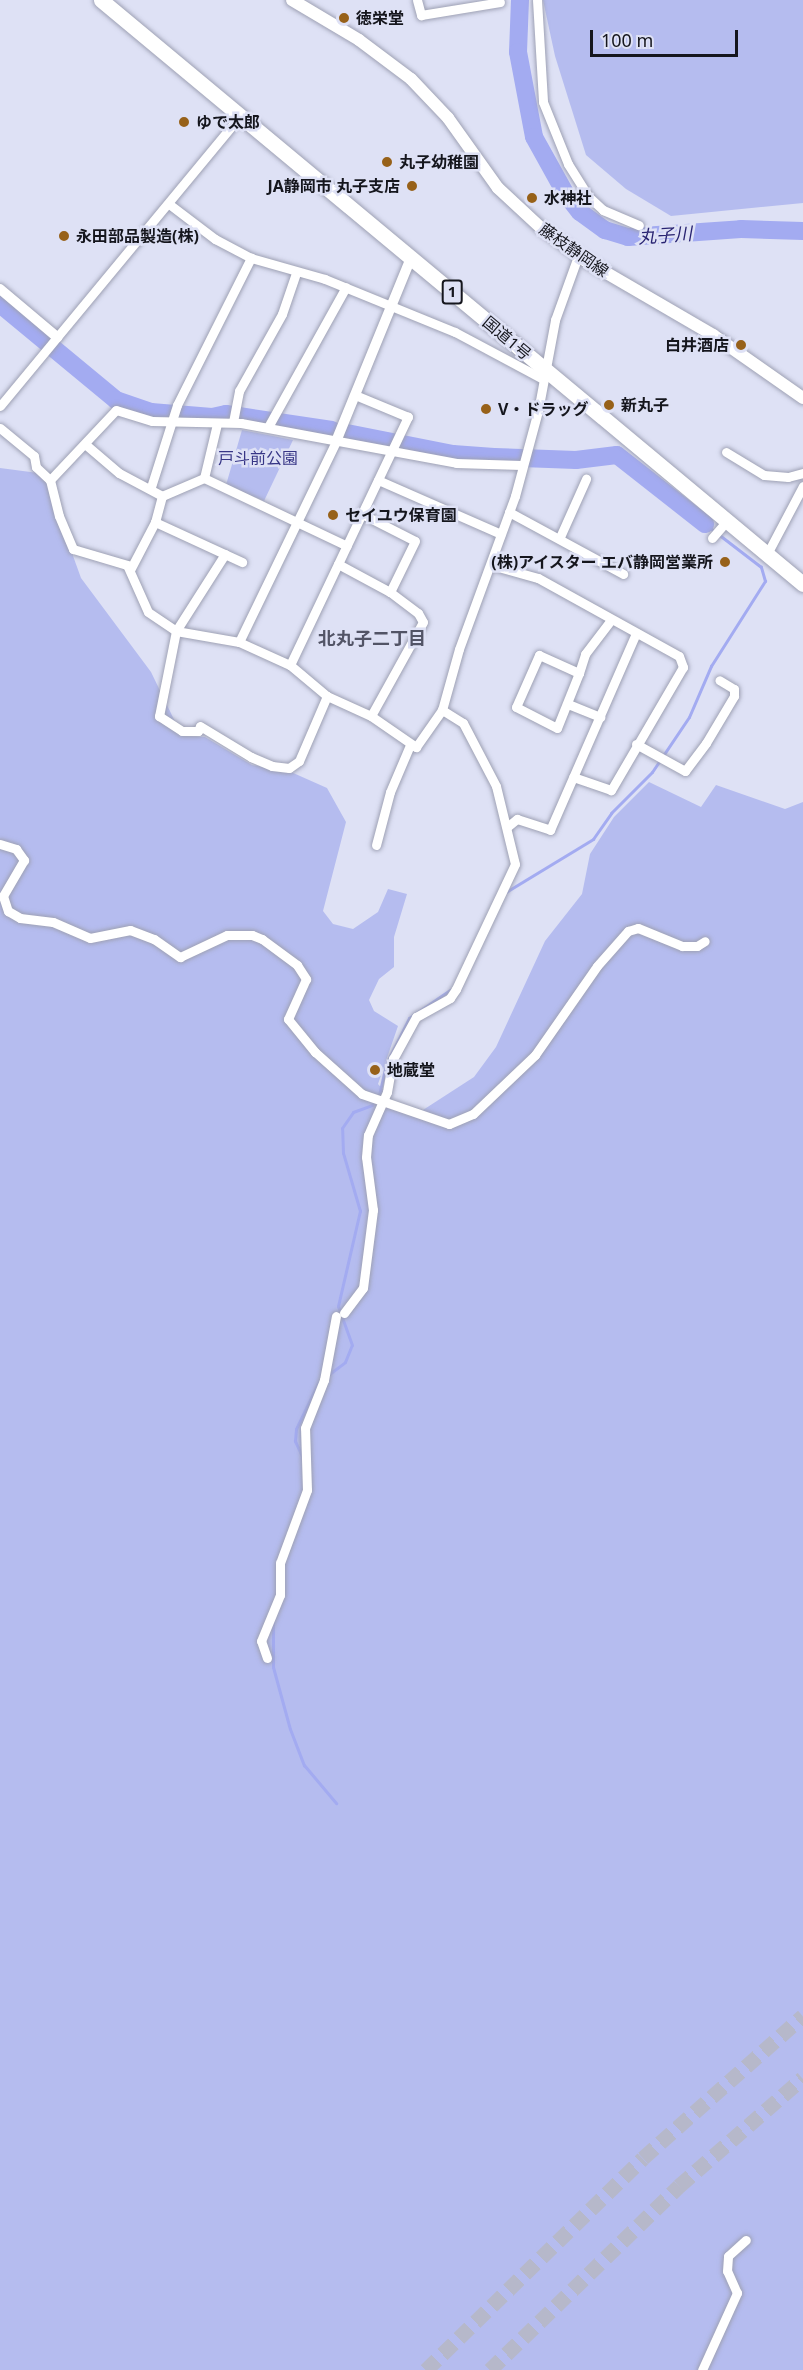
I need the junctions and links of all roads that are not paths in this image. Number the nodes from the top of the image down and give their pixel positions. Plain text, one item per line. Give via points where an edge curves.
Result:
1 (101, 0) edge
2 (292, 0) edge
3 (417, 0) edge
4 (537, 0) edge
5 (500, 2) dead end
6 (240, 116) junction
7 (169, 204) junction
8 (639, 225) dead end
9 (578, 256) junction
10 (251, 258) junction
11 (411, 258) junction
12 (296, 273) junction
13 (346, 287) junction
14 (0, 289) edge
15 (391, 307) junction
16 (55, 340) junction
17 (544, 374) junction
18 (355, 395) junction
19 (803, 398) edge
20 (0, 406) edge
21 (172, 422) junction
22 (233, 422) junction
23 (217, 424) junction
24 (268, 427) junction
25 (0, 428) edge
26 (337, 439) junction
27 (85, 444) junction
28 (394, 445) junction
29 (726, 452) dead end
30 (523, 460) junction
31 (803, 473) edge
32 (204, 478) junction
33 (586, 479) dead end
34 (50, 480) junction
35 (378, 480) junction
36 (803, 486) edge
37 (150, 487) junction
38 (162, 496) junction
39 (509, 512) junction
40 (362, 514) junction
41 (155, 522) junction
42 (297, 522) junction
43 (724, 524) junction
44 (501, 534) junction
45 (560, 537) junction
46 (712, 538) dead end
47 (347, 546) junction
48 (225, 554) junction
49 (767, 554) junction
50 (242, 562) dead end
51 (338, 564) junction
52 (491, 565) junction
53 (130, 570) junction
54 (623, 574) dead end
55 (803, 584) edge
56 (390, 592) junction
57 (611, 620) junction
58 (176, 631) junction
59 (636, 633) junction
60 (239, 642) junction
61 (290, 665) junction
62 (579, 673) junction
63 (718, 680) dead end
64 (327, 696) junction
65 (568, 704) junction
66 (442, 710) junction
67 (371, 716) junction
68 (600, 717) junction
69 (636, 744) junction
70 (410, 745) junction
71 (573, 777) junction
72 (507, 827) junction
73 (0, 844) edge
74 (376, 845) dead end
75 (705, 941) dead end
76 (383, 1101) junction
77 (267, 1658) dead end
78 (746, 2240) dead end
79 (702, 2370) edge

1 - 6 highway, 国道1号 / 1
2 - 9 main road, 藤枝静岡線 via 358,40 411,79 448,118 510,201
3 - 5 street via 421,15
4 - 8 street via 543,102 568,164 588,196 603,210
6 - 7 street
6 - 11 highway, 国道1号 / 1
7 - 10 street via 215,239
7 - 16 street
9 - 17 street via 555,320
9 - 19 main road, 藤枝静岡線 via 678,312
10 - 12 street
10 - 21 street
11 - 15 street
11 - 17 highway, 国道1号 / 1
12 - 13 street
12 - 22 street via 282,314 239,391
13 - 15 street
13 - 24 street
14 - 16 street
15 - 17 street
15 - 18 street
16 - 20 street
17 - 30 street
17 - 43 highway, 国道1号 / 1
18 - 26 street
18 - 28 street via 408,417
21 - 23 street
21 - 27 street via 152,421 116,410
21 - 37 street
22 - 23 street
22 - 24 street
23 - 32 street
24 - 26 street
25 - 34 street via 34,456 36,467
26 - 28 street
26 - 42 street
27 - 34 street
27 - 37 street via 126,478
28 - 30 street via 456,463
28 - 35 street
29 - 31 street via 764,474 788,477
30 - 39 street
32 - 38 street
32 - 42 street
33 - 45 street
34 - 53 street via 73,549 116,560
35 - 40 street
35 - 44 street
36 - 49 street
37 - 38 street
38 - 41 street
39 - 44 street
39 - 45 street
40 - 47 street
40 - 56 street via 415,541
41 - 48 street
41 - 53 street
42 - 47 street
42 - 60 street
43 - 46 street
43 - 49 highway, 国道1号 / 1
44 - 52 street
45 - 54 street
47 - 51 street
48 - 50 street
48 - 58 street
49 - 55 highway, 国道1号 / 1
51 - 56 street
51 - 61 street
52 - 57 street via 538,578
52 - 66 street via 459,649
53 - 58 street via 148,612
56 - 67 street via 418,614 422,626
57 - 59 street
57 - 62 street via 585,654
58 - 60 street
58 - 64 street via 159,716 182,731 198,731 200,726 250,757 290,768 299,761
59 - 68 street
59 - 69 street via 679,656 683,668
60 - 61 street
61 - 64 street
62 - 65 street
62 - 65 street via 539,655 516,707 557,728
63 - 69 street via 734,689 734,696 685,771
64 - 67 street
65 - 68 street
66 - 70 street via 416,747
66 - 72 street via 463,723 496,786
67 - 70 street
68 - 71 street
69 - 71 street via 611,790
70 - 74 street via 390,792
71 - 72 street via 550,830 517,819
72 - 76 street via 515,864 510,879 450,998 421,1011 410,1026 390,1066
73 - 76 street via 16,849 24,860 3,896 8,911 20,918 53,922 90,938 130,930 154,939 180,957 227,935 262,939 297,965 306,979 288,1012 291,1028 354,1089
75 - 76 street via 697,946 682,946 638,928 628,931 597,966 546,1043 487,1102 460,1121 437,1122
76 - 77 street via 368,1135 373,1210 363,1288 340,1314 324,1380 304,1428 310,1478 280,1563 276,1608 264,1628 261,1641
78 - 79 street via 728,2256 727,2271 737,2293

